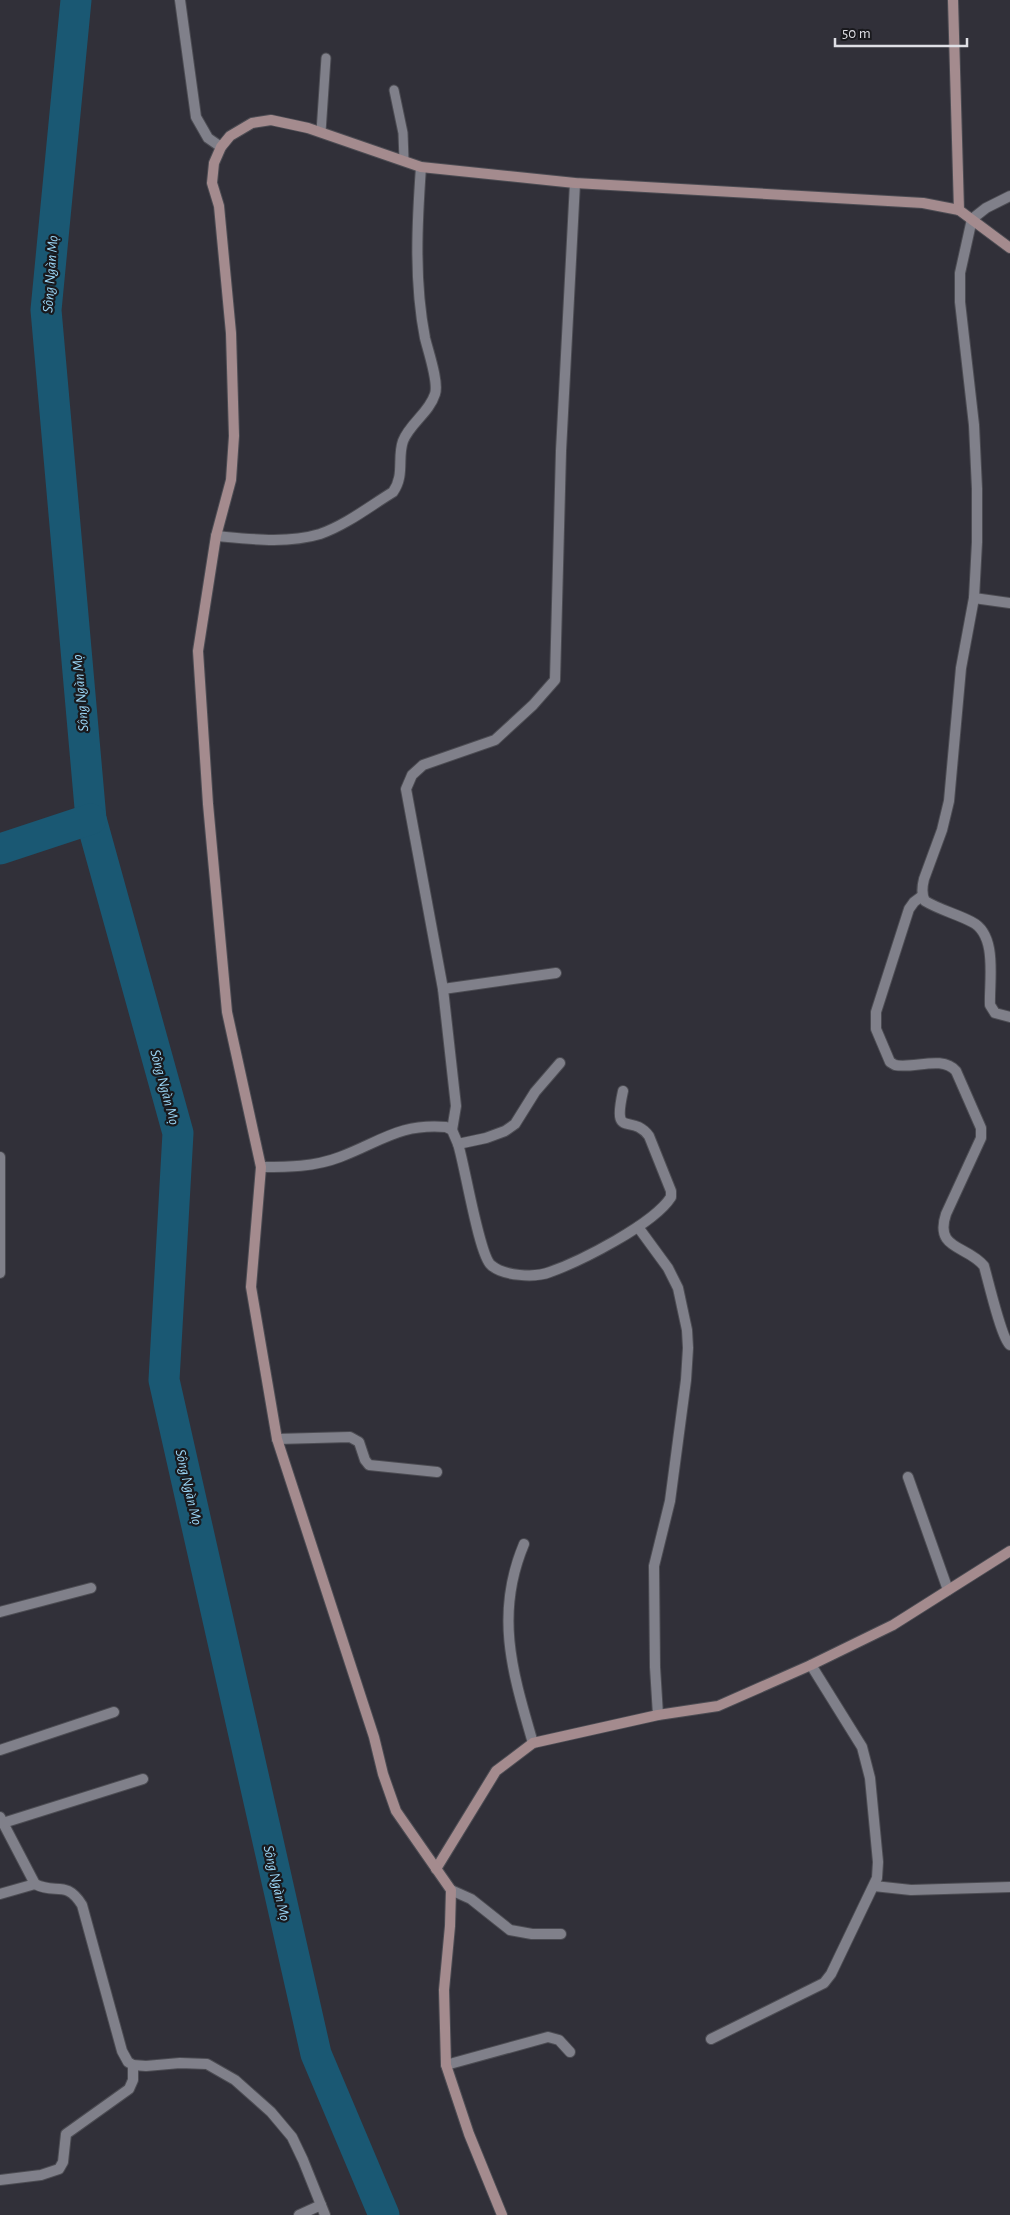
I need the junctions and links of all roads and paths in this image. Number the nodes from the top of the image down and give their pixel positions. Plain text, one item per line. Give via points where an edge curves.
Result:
1 (180, 0) edge
2 (953, 0) edge
3 (326, 58) dead end
4 (394, 90) dead end
5 (321, 132) junction
6 (221, 147) junction
7 (404, 160) junction
8 (421, 167) junction
9 (575, 183) junction
10 (1010, 196) edge
11 (959, 210) junction
12 (972, 219) junction
13 (1010, 248) edge
14 (216, 536) junction
15 (974, 598) junction
16 (1010, 603) edge
17 (922, 896) junction
18 (556, 973) dead end
19 (443, 989) junction
20 (1010, 1017) edge
21 (560, 1063) dead end
22 (623, 1091) dead end
23 (452, 1130) junction
24 (458, 1144) junction
25 (0, 1157) edge
26 (261, 1168) junction
27 (638, 1227) junction
28 (0, 1272) edge
29 (1010, 1345) edge
30 (277, 1439) junction
31 (437, 1472) dead end
32 (908, 1477) dead end
33 (524, 1544) dead end
34 (1010, 1551) edge
35 (91, 1588) dead end
36 (948, 1590) junction
37 (0, 1612) edge
38 (811, 1665) junction
39 (114, 1712) dead end
40 (658, 1715) junction
41 (533, 1743) junction
42 (0, 1750) edge
43 (143, 1779) dead end
44 (2, 1820) edge
45 (436, 1869) junction
46 (35, 1884) junction
47 (874, 1886) junction
48 (1010, 1887) edge
49 (451, 1890) junction
50 (0, 1894) edge
51 (561, 1934) dead end
52 (711, 2039) dead end
53 (570, 2052) dead end
54 (132, 2065) junction
55 (446, 2065) junction
56 (0, 2180) edge
57 (323, 2210) edge
58 (299, 2215) edge
59 (502, 2215) edge

1 - 6 street via 196,117 208,138
2 - 11 street
3 - 5 lane
4 - 7 lane via 403,133
5 - 6 street via 271,120 252,123 230,136
5 - 7 street
6 - 14 street via 214,163 212,183 219,206 231,333 234,436 231,480
7 - 8 street
8 - 9 street
8 - 14 street via 417,223 420,295 436,387 429,407 404,439 398,485 393,492 343,523 318,534 293,539
9 - 11 street via 923,204
9 - 19 street via 561,451 555,680 495,740 423,765 412,775 406,789
10 - 12 street
11 - 12 street
12 - 13 street
12 - 15 street via 960,274 960,302 970,380 977,489
14 - 26 street via 198,652 208,804 227,1012
15 - 16 street
15 - 17 street via 961,668 949,800 924,879
17 - 20 street via 932,905 980,927 990,950 990,1005 995,1013
17 - 29 street via 909,909 876,1012 876,1029 894,1065 951,1065 981,1128 978,1147 946,1214 944,1235 949,1244 978,1258 984,1266 1002,1332
18 - 19 street
19 - 23 street via 456,1106
21 - 24 street via 535,1092 515,1124 486,1138
22 - 27 street via 619,1118 649,1136 671,1191 668,1201
23 - 24 street
23 - 26 street via 440,1127 401,1130 325,1162 300,1167
24 - 27 street via 481,1243 487,1260 500,1270 536,1275 549,1273
25 - 28 street
26 - 30 street via 251,1287
27 - 40 street via 668,1268 678,1288 688,1348 670,1501 654,1566
30 - 31 street via 355,1438 369,1465
30 - 45 street via 396,1810
32 - 36 street
33 - 41 street via 513,1575 509,1646
34 - 36 street
35 - 37 street
36 - 38 street via 892,1625
38 - 40 street via 718,1706
38 - 47 street via 862,1747 878,1862
39 - 42 street
40 - 41 street
41 - 45 street via 496,1771
43 - 44 street
44 - 46 street
45 - 49 street
46 - 50 street
46 - 54 street via 66,1889 82,1905 122,2051
47 - 48 street via 911,1890
47 - 52 street via 824,1983
49 - 51 street via 471,1899 510,1930
49 - 55 street via 444,1990
53 - 55 street via 559,2040 548,2037
54 - 56 street via 129,2089 66,2134 63,2162 59,2169
54 - 57 street via 207,2064 236,2080 271,2112 292,2137
55 - 59 street via 469,2134
57 - 58 street

